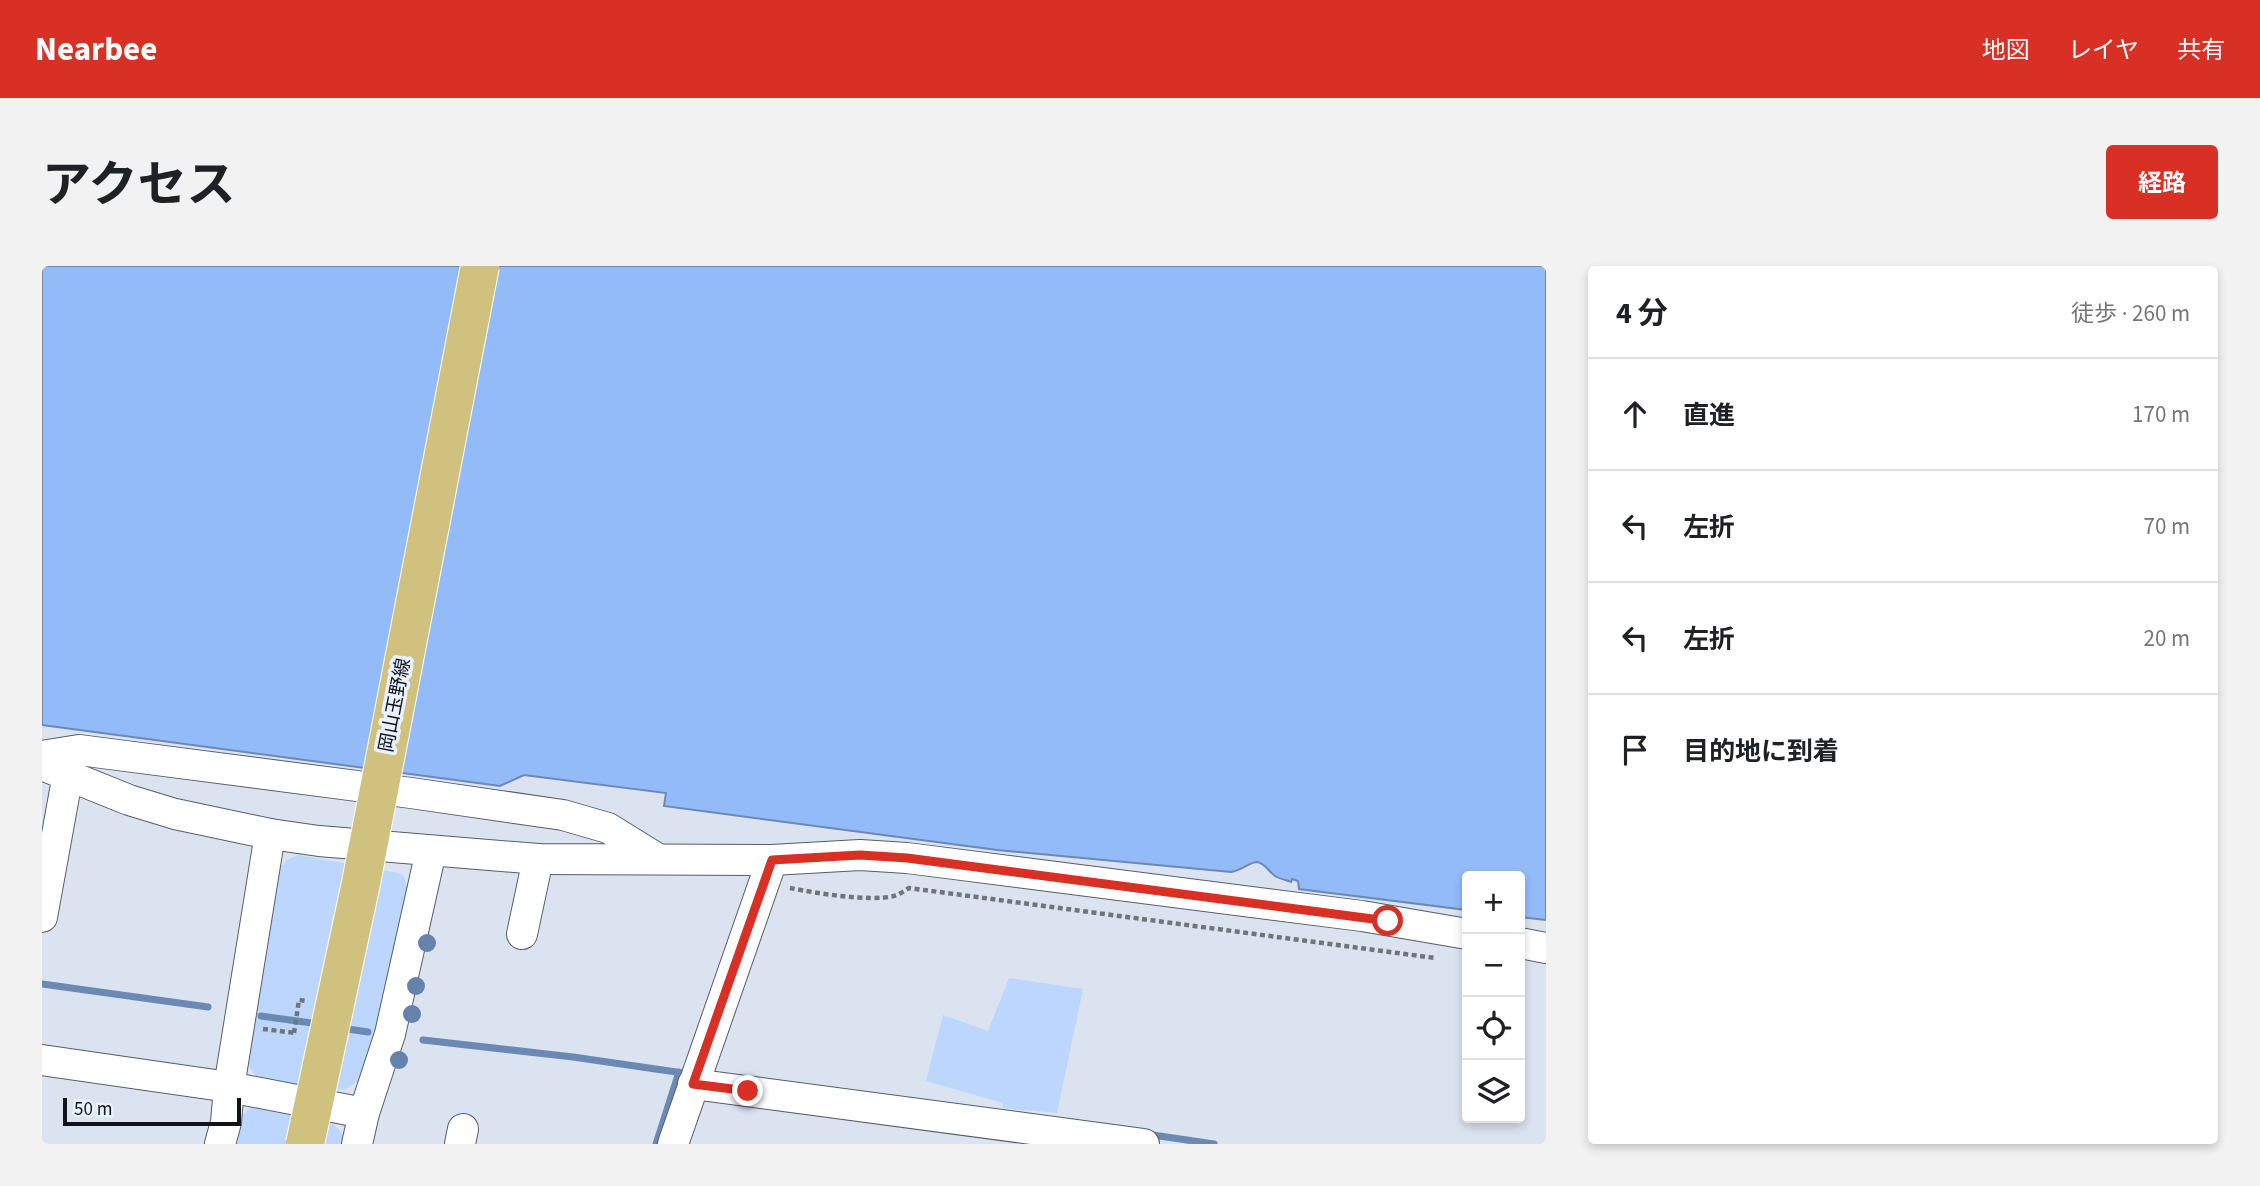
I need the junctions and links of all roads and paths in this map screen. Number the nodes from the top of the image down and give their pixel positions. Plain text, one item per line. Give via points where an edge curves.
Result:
1 (480, 266) edge
2 (42, 756) edge
3 (55, 769) edge
4 (270, 834) junction
5 (431, 851) junction
6 (538, 859) junction
7 (658, 859) junction
8 (768, 871) junction
9 (42, 917) edge
10 (1462, 933) edge
11 (522, 934) dead end
12 (1525, 944) edge
13 (1546, 947) edge
14 (1440, 958) dead end
15 (306, 1001) dead end
16 (294, 1030) dead end
17 (42, 1060) edge
18 (695, 1077) junction
19 (229, 1087) junction
20 (364, 1113) junction
21 (220, 1144) edge
22 (305, 1144) edge
23 (356, 1144) edge
24 (673, 1144) edge
25 (1144, 1144) edge

1 - 22 main road, 岡山玉野線, bridge via 361,883
2 - 7 street via 79,750 563,815 608,828
3 - 4 street via 175,814
3 - 9 street
4 - 5 street
4 - 19 street
5 - 6 street
5 - 20 street via 390,1034
6 - 7 street
6 - 11 street
7 - 8 street
8 - 10 street via 860,855 907,858 1362,916
8 - 14 path via 813,893 894,896 909,888
8 - 18 street
12 - 13 street
15 - 16 path via 299,1000
17 - 19 street
18 - 24 street
18 - 25 street
19 - 20 street
19 - 21 street
20 - 23 street

